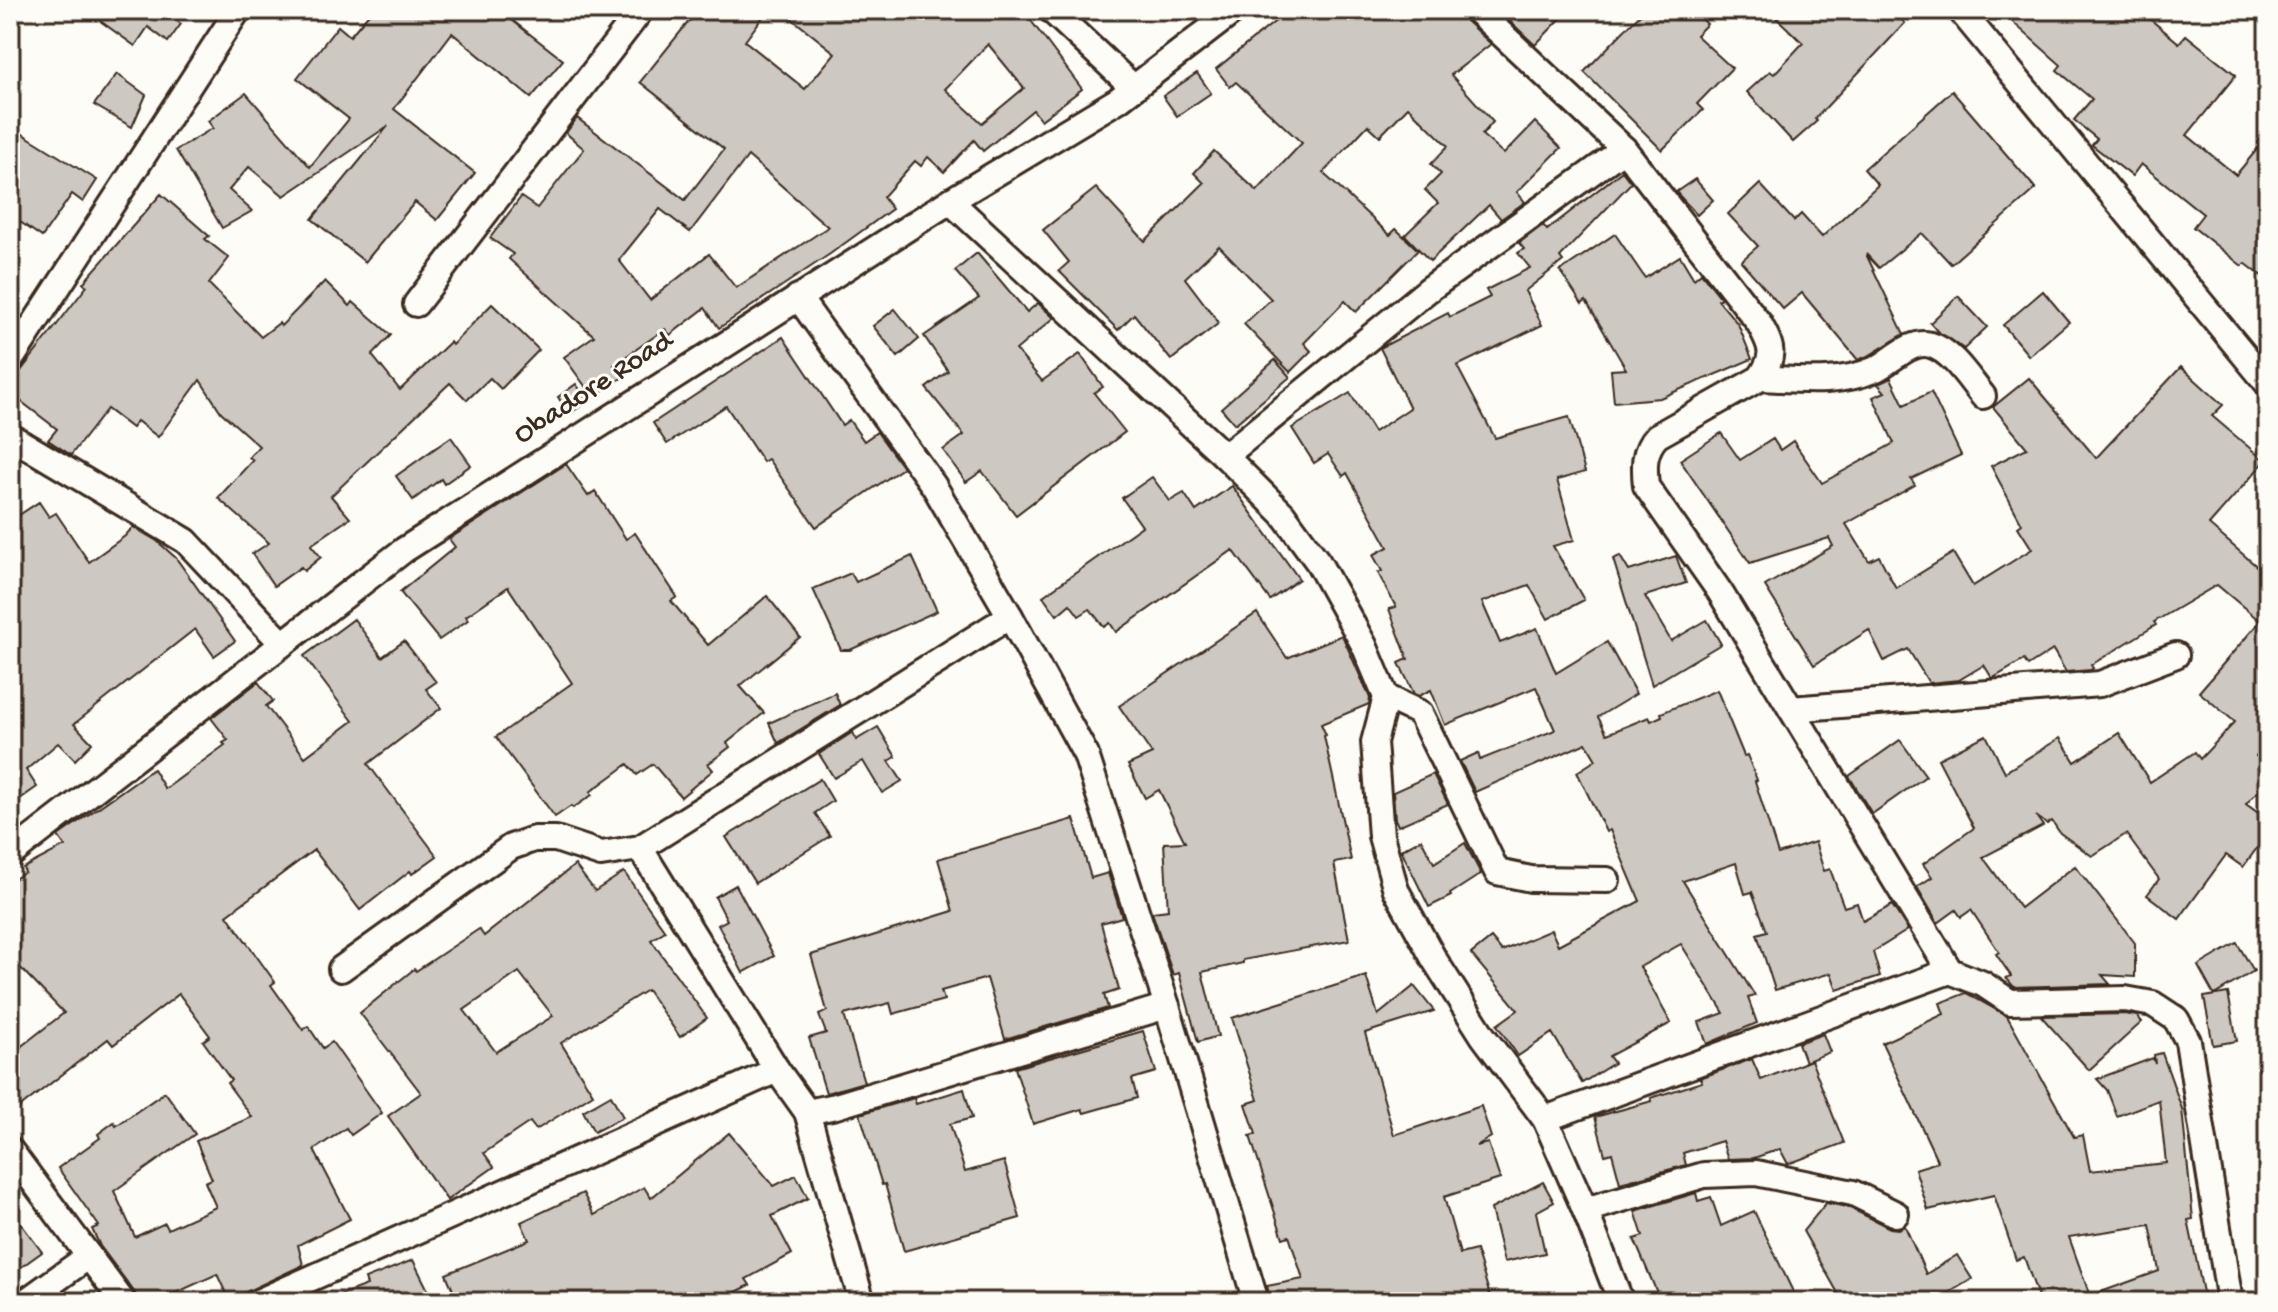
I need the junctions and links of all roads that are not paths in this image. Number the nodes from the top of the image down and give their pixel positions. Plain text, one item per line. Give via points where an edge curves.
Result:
1 (238, 10) edge
2 (641, 10) edge
3 (1051, 10) edge
4 (1235, 10) edge
5 (1476, 10) edge
6 (1960, 10) edge
7 (1134, 88) junction
8 (1624, 149) junction
9 (950, 201) junction
10 (798, 297) junction
11 (416, 304) dead end
12 (10, 361) edge
13 (1760, 378) junction
14 (2268, 384) edge
15 (1983, 396) dead end
16 (10, 436) edge
17 (1225, 456) junction
18 (1010, 616) junction
19 (281, 642) junction
20 (2176, 655) dead end
21 (1386, 697) junction
22 (1791, 709) junction
23 (640, 848) junction
24 (10, 855) edge
25 (1607, 880) dead end
26 (341, 969) dead end
27 (1950, 971) junction
28 (1167, 1006) junction
29 (777, 1070) junction
30 (807, 1112) junction
31 (1545, 1119) junction
32 (10, 1150) edge
33 (1585, 1210) junction
34 (1896, 1214) dead end
35 (89, 1256) junction
36 (25, 1302) edge
37 (123, 1302) edge
38 (258, 1302) edge
39 (862, 1302) edge
40 (1256, 1302) edge
41 (1621, 1302) edge
42 (2230, 1302) edge

1 - 12 street
2 - 11 street
3 - 7 street
4 - 7 street, Obadore Road
5 - 8 street
6 - 14 street
7 - 9 street, Obadore Road
8 - 13 street via 1759,323 1770,343 1771,362
8 - 17 street via 1428,290
9 - 10 street, Obadore Road
9 - 17 street
10 - 18 street via 934,486
10 - 19 street, Obadore Road via 404,550
13 - 15 street via 1839,381 1927,343 1942,349
13 - 22 street via 1657,436 1647,446 1645,476 1646,486 1720,592
16 - 19 street via 186,541
17 - 21 street via 1283,514 1318,562
18 - 23 street
18 - 28 street via 1093,771
19 - 24 street, Obadore Road
20 - 22 street via 2100,684
21 - 25 street via 1420,713 1497,872 1531,879
21 - 31 street via 1374,742 1381,836 1396,890 1483,1036
22 - 27 street
23 - 26 street via 601,854 556,839 511,847
23 - 29 street
27 - 31 street
27 - 42 street via 2010,1002 2125,999 2153,1004 2176,1019 2188,1041
28 - 30 street
28 - 40 street
29 - 30 street
29 - 38 street
30 - 39 street
31 - 33 street
32 - 35 street
33 - 34 street via 1704,1175 1756,1173 1853,1193
33 - 41 street
35 - 36 street
35 - 37 street

